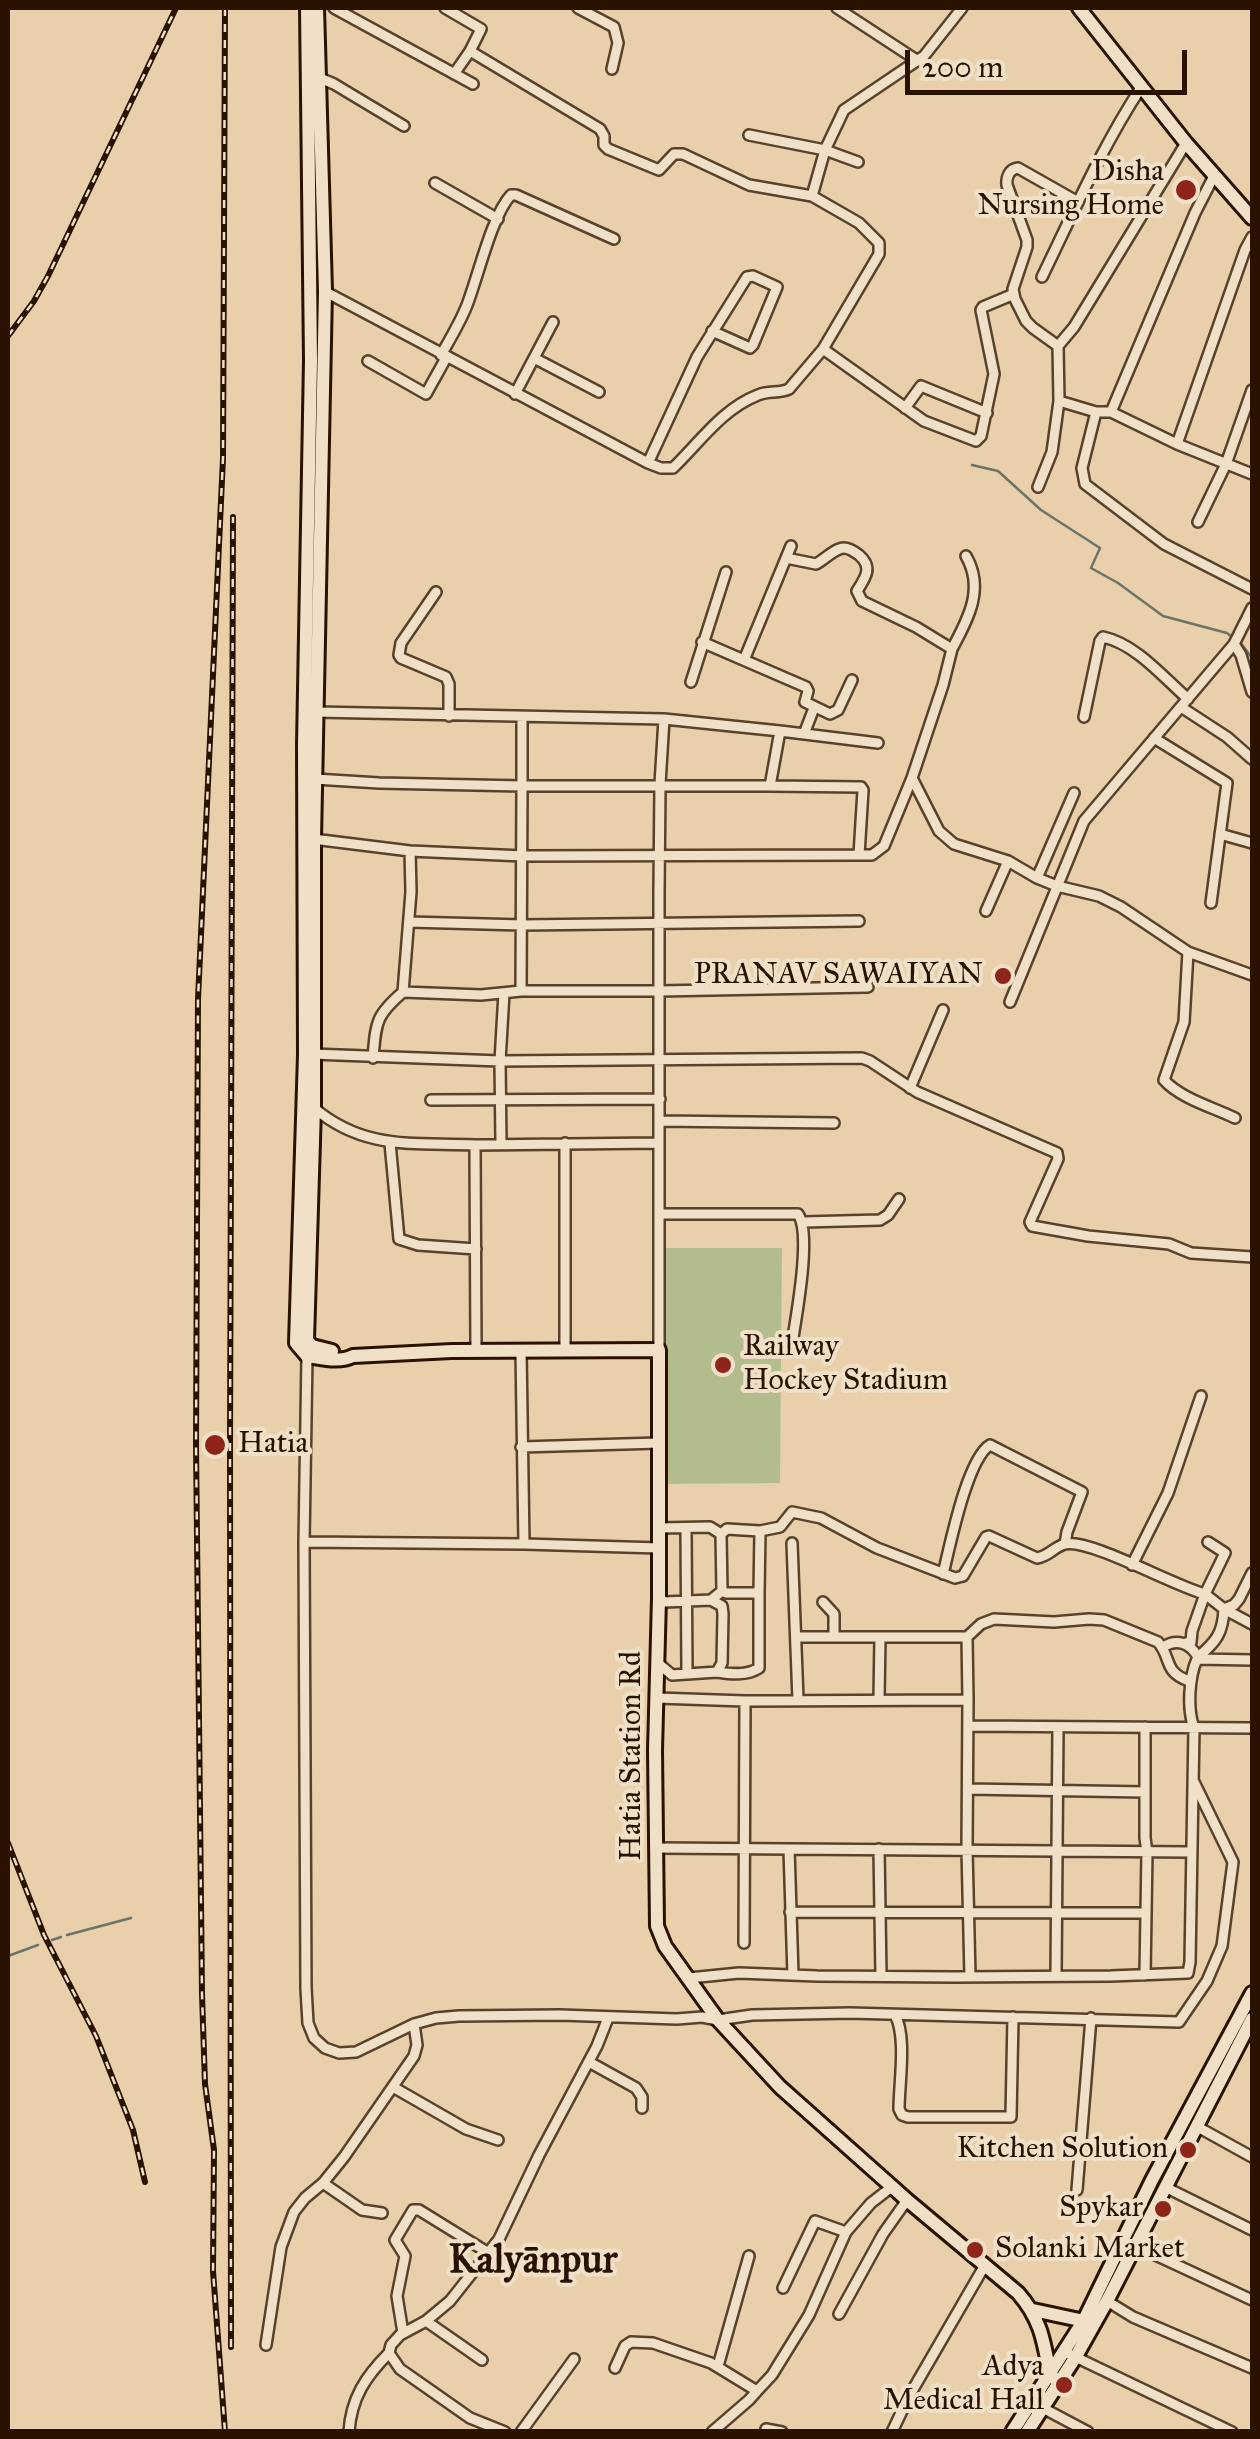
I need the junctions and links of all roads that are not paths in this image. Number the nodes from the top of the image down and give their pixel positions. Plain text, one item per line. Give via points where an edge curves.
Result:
1 (308, 8) edge
2 (318, 8) edge
3 (334, 8) edge
4 (445, 8) edge
5 (578, 8) edge
6 (837, 8) edge
7 (962, 8) edge
8 (1078, 8) edge
9 (470, 51) junction
10 (918, 61) junction
11 (612, 68) dead end
12 (454, 74) junction
13 (314, 76) junction
14 (472, 84) dead end
15 (1142, 86) junction
16 (404, 126) dead end
17 (749, 135) dead end
18 (1186, 143) junction
19 (825, 150) junction
20 (858, 162) dead end
21 (1215, 174) junction
22 (434, 183) dead end
23 (812, 196) junction
24 (1078, 202) junction
25 (1252, 218) edge
26 (498, 219) junction
27 (1252, 237) edge
28 (614, 239) dead end
29 (1042, 277) dead end
30 (318, 290) junction
31 (1014, 294) junction
32 (552, 322) dead end
33 (712, 331) junction
34 (1058, 346) junction
35 (823, 350) junction
36 (444, 356) junction
37 (534, 358) junction
38 (368, 361) dead end
39 (1252, 390) edge
40 (598, 392) dead end
41 (515, 394) junction
42 (1059, 401) junction
43 (905, 408) junction
44 (1096, 412) junction
45 (1111, 412) junction
46 (986, 413) junction
47 (1177, 444) junction
48 (648, 464) junction
49 (1226, 464) junction
50 (1252, 474) edge
51 (1038, 487) dead end
52 (1198, 522) dead end
53 (790, 546) dead end
54 (966, 556) dead end
55 (786, 558) junction
56 (726, 572) dead end
57 (1252, 588) edge
58 (436, 592) dead end
59 (1252, 608) edge
60 (702, 642) junction
61 (1234, 644) junction
62 (952, 649) junction
63 (744, 660) junction
64 (852, 680) dead end
65 (691, 682) dead end
66 (1252, 692) edge
67 (1184, 703) junction
68 (814, 708) junction
69 (316, 712) junction
70 (449, 716) junction
71 (522, 717) junction
72 (1084, 717) dead end
73 (664, 719) junction
74 (780, 730) junction
75 (804, 734) junction
76 (1154, 738) junction
77 (878, 744) dead end
78 (1252, 760) edge
79 (315, 778) junction
80 (912, 778) junction
81 (660, 784) junction
82 (522, 786) junction
83 (770, 786) junction
84 (1074, 793) dead end
85 (1220, 834) junction
86 (309, 838) junction
87 (1252, 843) edge
88 (410, 851) junction
89 (860, 855) junction
90 (523, 856) junction
91 (661, 856) junction
92 (1008, 861) junction
93 (1037, 878) junction
94 (1056, 886) junction
95 (1211, 903) dead end
96 (986, 910) dead end
97 (859, 920) dead end
98 (409, 922) junction
99 (660, 924) junction
100 (522, 925) junction
101 (1188, 952) junction
102 (1252, 975) edge
103 (868, 987) dead end
104 (521, 991) junction
105 (659, 991) junction
106 (403, 992) junction
107 (504, 993) junction
108 (1010, 1002) dead end
109 (942, 1010) dead end
110 (309, 1054) junction
111 (373, 1058) junction
112 (500, 1060) junction
113 (660, 1060) junction
114 (910, 1088) junction
115 (660, 1099) junction
116 (431, 1100) dead end
117 (500, 1100) junction
118 (314, 1108) junction
119 (1234, 1118) dead end
120 (660, 1121) junction
121 (834, 1123) dead end
122 (564, 1143) junction
123 (390, 1144) junction
124 (500, 1144) junction
125 (660, 1144) junction
126 (475, 1145) junction
127 (899, 1200) dead end
128 (660, 1214) junction
129 (804, 1222) junction
130 (476, 1249) junction
131 (1252, 1257) edge
132 (792, 1344) dead end
133 (659, 1350) junction
134 (476, 1351) junction
135 (520, 1351) junction
136 (565, 1351) junction
137 (307, 1356) junction
138 (353, 1356) junction
139 (1201, 1396) dead end
140 (658, 1444) junction
141 (521, 1447) junction
142 (659, 1528) junction
143 (686, 1528) junction
144 (760, 1531) junction
145 (721, 1534) junction
146 (304, 1542) junction
147 (1208, 1542) dead end
148 (792, 1543) dead end
149 (524, 1544) junction
150 (1064, 1544) junction
151 (659, 1548) junction
152 (1132, 1565) junction
153 (1252, 1573) edge
154 (943, 1574) junction
155 (722, 1591) junction
156 (759, 1592) junction
157 (1206, 1594) junction
158 (659, 1598) junction
159 (711, 1600) junction
160 (687, 1601) junction
161 (823, 1602) dead end
162 (1224, 1609) junction
163 (1252, 1624) edge
164 (796, 1636) junction
165 (834, 1637) junction
166 (880, 1637) junction
167 (967, 1637) junction
168 (1186, 1643) junction
169 (1163, 1648) junction
170 (1197, 1658) junction
171 (1252, 1660) edge
172 (658, 1664) junction
173 (717, 1672) junction
174 (688, 1674) junction
175 (1189, 1681) junction
176 (657, 1698) junction
177 (879, 1698) junction
178 (798, 1700) junction
179 (968, 1700) junction
180 (745, 1701) junction
181 (968, 1726) junction
182 (1058, 1727) junction
183 (1145, 1727) junction
184 (1194, 1728) junction
185 (1252, 1728) edge
186 (1194, 1782) junction
187 (968, 1789) junction
188 (1058, 1789) junction
189 (1145, 1792) junction
190 (657, 1848) junction
191 (789, 1849) junction
192 (879, 1849) junction
193 (967, 1849) junction
194 (746, 1850) junction
195 (1057, 1852) junction
196 (1147, 1852) junction
197 (1191, 1852) junction
198 (790, 1912) junction
199 (968, 1912) junction
200 (880, 1913) junction
201 (1146, 1913) junction
202 (1056, 1914) junction
203 (744, 1943) dead end
204 (1145, 1975) junction
205 (792, 1976) junction
206 (881, 1976) junction
207 (970, 1976) junction
208 (1056, 1976) junction
209 (689, 1978) junction
210 (1252, 1993) edge
211 (896, 2015) junction
212 (608, 2018) junction
213 (1013, 2018) junction
214 (1091, 2018) junction
215 (1252, 2019) edge
216 (718, 2020) junction
217 (414, 2024) junction
218 (589, 2062) junction
219 (393, 2087) junction
220 (642, 2108) dead end
221 (1196, 2126) junction
222 (498, 2140) dead end
223 (1252, 2157) edge
224 (323, 2183) junction
225 (893, 2186) junction
226 (1165, 2187) junction
227 (1077, 2190) dead end
228 (907, 2200) junction
229 (382, 2214) dead end
230 (1252, 2230) edge
231 (846, 2232) junction
232 (1136, 2246) junction
233 (487, 2252) junction
234 (749, 2256) dead end
235 (985, 2265) junction
236 (782, 2288) dead end
237 (1252, 2300) edge
238 (1107, 2301) junction
239 (1033, 2310) junction
240 (839, 2314) dead end
241 (426, 2321) junction
242 (1089, 2322) junction
243 (403, 2333) junction
244 (266, 2345) dead end
245 (388, 2354) junction
246 (1070, 2355) junction
247 (574, 2359) dead end
248 (482, 2360) dead end
249 (718, 2366) junction
250 (615, 2368) dead end
251 (1252, 2368) edge
252 (1055, 2379) junction
253 (757, 2391) junction
254 (1037, 2406) junction
255 (766, 2429) edge
256 (349, 2432) edge
257 (505, 2432) edge
258 (521, 2432) edge
259 (712, 2432) edge
260 (782, 2432) edge
261 (892, 2432) edge
262 (1012, 2432) edge
263 (1027, 2432) edge
264 (1088, 2432) edge
265 (1232, 2432) edge

1 - 13 street
2 - 13 street
3 - 12 street
4 - 9 street via 481,29
5 - 11 street via 614,26
6 - 10 street
7 - 10 street
8 - 15 street
9 - 12 street
9 - 23 street via 600,129 605,148 654,169 662,170 678,153 749,185
10 - 19 street via 844,110
12 - 14 street
13 - 16 street
13 - 30 street
15 - 18 street
15 - 24 street
17 - 19 street
18 - 21 street
18 - 34 street
19 - 20 street
19 - 23 street
21 - 25 street
21 - 45 street
22 - 26 street
23 - 35 street via 860,224 880,247
24 - 29 street
24 - 31 street via 1018,168 1007,176 1027,240
26 - 28 street via 507,198 516,195
26 - 36 street
27 - 47 street
30 - 36 street
30 - 69 street
30 - 86 street
31 - 34 street via 1026,321
31 - 46 street via 981,310 994,374
32 - 37 street
33 - 33 street via 746,277 777,287 750,348
33 - 48 street
34 - 42 street
35 - 43 street
35 - 48 street via 789,389 734,407 673,468
36 - 38 street via 426,394
36 - 41 street
37 - 40 street
37 - 41 street
39 - 49 street
41 - 48 street
42 - 44 street
42 - 51 street via 1052,452
43 - 46 street via 921,386
43 - 46 street via 972,442 981,436
44 - 45 street
44 - 57 street via 1084,484 1177,552
45 - 47 street
47 - 49 street
49 - 50 street
49 - 52 street
53 - 55 street
54 - 62 street via 974,575 972,610
55 - 62 street via 816,564 839,549 854,551 868,567 857,591 862,601
55 - 63 street
56 - 60 street
58 - 70 street via 399,655 446,677
59 - 61 street
60 - 63 street
60 - 65 street
61 - 66 street
61 - 67 street
62 - 80 street
63 - 68 street via 806,686 806,702
64 - 68 street via 836,713
67 - 72 street via 1132,650 1104,637
67 - 76 street
67 - 78 street
68 - 75 street
69 - 70 street
69 - 79 street
70 - 71 street
71 - 73 street
71 - 82 street
73 - 74 street
73 - 81 street
74 - 75 street
74 - 83 street
75 - 77 street
76 - 85 street via 1227,784
76 - 94 street via 1088,814
79 - 82 street
79 - 86 street
80 - 89 street via 884,846
80 - 92 street via 947,840
81 - 82 street
81 - 83 street
81 - 91 street
82 - 90 street
83 - 89 street via 861,787
84 - 93 street
85 - 87 street
85 - 95 street
86 - 88 street
86 - 110 street
88 - 90 street
88 - 98 street
89 - 91 street
90 - 91 street
90 - 100 street
91 - 99 street
92 - 93 street
92 - 96 street
93 - 94 street
94 - 101 street via 1121,907
94 - 108 street
97 - 99 street
98 - 100 street
98 - 106 street
99 - 100 street
99 - 105 street
100 - 104 street
101 - 102 street
101 - 119 street via 1184,1022 1164,1080
103 - 105 street
104 - 105 street
104 - 107 street
105 - 113 street
106 - 107 street
106 - 111 street via 380,1014
107 - 112 street
109 - 114 street
110 - 111 street
110 - 118 street
110 - 137 street via 296,1342
111 - 112 street
112 - 113 street
112 - 117 street
113 - 114 street via 862,1058
113 - 115 street
114 - 131 street via 1057,1154 1032,1226
115 - 117 street
115 - 120 street
116 - 117 street
117 - 124 street
118 - 123 street
118 - 138 street via 307,1340
120 - 121 street
120 - 125 street
122 - 124 street
122 - 125 street
122 - 136 street
123 - 126 street
123 - 130 street via 398,1239
124 - 126 street
125 - 128 street
126 - 130 street
127 - 129 street via 880,1220
128 - 129 street via 798,1214
128 - 133 street
129 - 132 street
130 - 134 street
133 - 136 street
133 - 140 street, Hatia Station Rd
134 - 135 street
134 - 138 street
135 - 136 street
135 - 141 street
137 - 138 street
137 - 146 street
139 - 152 street via 1168,1493
140 - 141 street
140 - 142 street, Hatia Station Rd
141 - 149 street
142 - 143 street
142 - 151 street, Hatia Station Rd
143 - 145 street via 710,1527
143 - 160 street
144 - 145 street
144 - 154 street via 775,1530 792,1512 815,1516
144 - 156 street
145 - 155 street
146 - 149 street
146 - 217 street via 308,2023 324,2048 339,2053 356,2052
147 - 157 street via 1225,1553
148 - 164 street
149 - 151 street
150 - 152 street
150 - 154 street via 1037,1558 989,1536 963,1576
150 - 154 street via 1080,1489 986,1446 969,1480
151 - 158 street, Hatia Station Rd
152 - 157 street
153 - 162 street via 1234,1606
155 - 156 street
155 - 159 street
156 - 173 street via 759,1668
157 - 162 street
157 - 168 street
158 - 160 street
158 - 172 street, Hatia Station Rd
159 - 160 street
159 - 173 street via 723,1614
160 - 174 street
161 - 165 street via 834,1614
162 - 163 street
162 - 170 street via 1223,1626
164 - 165 street
164 - 178 street
165 - 166 street
166 - 167 street
166 - 177 street
167 - 169 street via 994,1620 1089,1619
167 - 179 street
168 - 169 street
168 - 170 street
169 - 175 street via 1173,1672
170 - 171 street
170 - 175 street
172 - 174 street via 672,1675
172 - 176 street, Hatia Station Rd
173 - 174 street
175 - 184 street
176 - 180 street
176 - 190 street, Hatia Station Rd
177 - 178 street
177 - 179 street
178 - 180 street
179 - 181 street
180 - 194 street
181 - 182 street
181 - 187 street
182 - 183 street
182 - 188 street
183 - 184 street
183 - 189 street
184 - 185 street
184 - 186 street
186 - 197 street
186 - 214 street via 1232,1862 1216,1963 1179,2022
187 - 188 street
187 - 193 street
188 - 189 street
188 - 195 street
189 - 196 street
190 - 194 street
190 - 209 street, Hatia Station Rd via 657,1926
191 - 192 street
191 - 194 street
191 - 198 street
192 - 193 street
192 - 200 street
193 - 195 street
193 - 199 street
194 - 203 street
195 - 196 street
195 - 202 street
196 - 197 street
196 - 201 street
197 - 204 street via 1188,1972
198 - 200 street
198 - 205 street
199 - 200 street
199 - 202 street
199 - 207 street
200 - 206 street
201 - 202 street
201 - 204 street
202 - 208 street
204 - 208 street
205 - 206 street
205 - 209 street
206 - 207 street
207 - 208 street
209 - 216 street, Hatia Station Rd
210 - 242 street via 1160,2165
211 - 213 street
211 - 213 street via 898,2109 908,2117 1011,2117
211 - 216 street
212 - 216 street
212 - 217 street via 459,2016
212 - 218 street
213 - 214 street
214 - 227 street
215 - 221 street
216 - 225 street, Hatia Station Rd via 780,2087
217 - 219 street via 418,2045
218 - 220 street via 636,2088
218 - 233 street
219 - 222 street via 455,2124
219 - 224 street
221 - 223 street
221 - 226 street
224 - 229 street via 362,2210
224 - 244 street via 286,2230
225 - 228 street, Hatia Station Rd
225 - 231 street
226 - 230 street
226 - 232 street
228 - 235 street, Hatia Station Rd
228 - 240 street
231 - 236 street via 815,2222
231 - 253 street via 809,2315
232 - 237 street
232 - 238 street
233 - 241 street
233 - 243 street via 413,2210 395,2240 406,2260 397,2296
234 - 249 street
235 - 239 street, Hatia Station Rd
235 - 261 street
238 - 242 street
238 - 251 street
239 - 242 street
239 - 252 street
241 - 243 street
241 - 248 street
242 - 246 street
243 - 245 street
245 - 256 street via 357,2394
245 - 257 street via 470,2418
246 - 252 street
246 - 265 street
247 - 258 street
249 - 250 street via 631,2342
249 - 253 street
252 - 254 street
253 - 259 street
254 - 262 street
254 - 263 street
254 - 264 street
255 - 260 street

